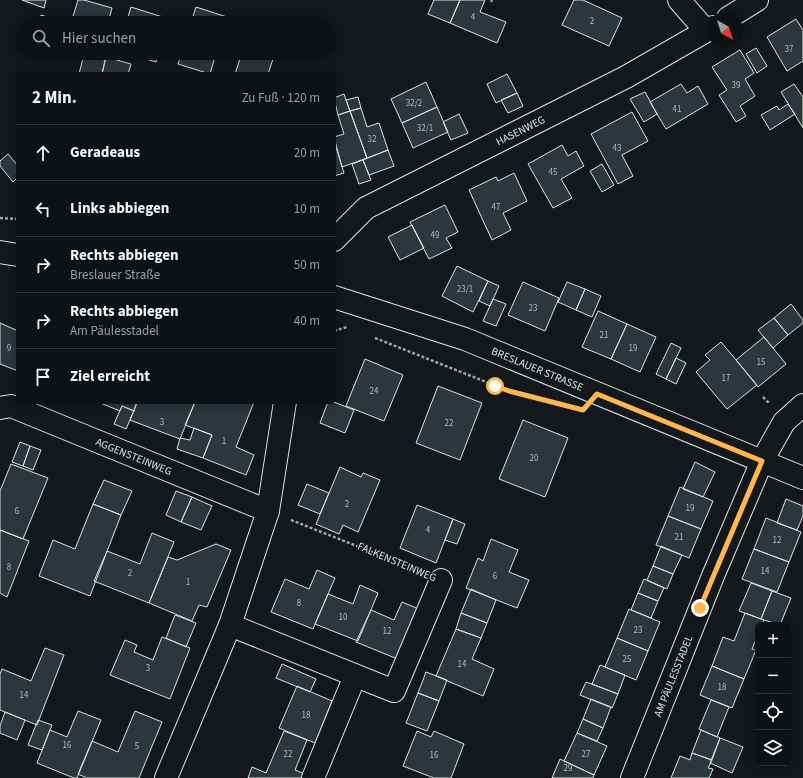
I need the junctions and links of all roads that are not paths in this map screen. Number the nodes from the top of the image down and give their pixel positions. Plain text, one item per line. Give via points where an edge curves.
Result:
1 (679, 0) edge
2 (757, 0) edge
3 (738, 12) edge
4 (707, 26) edge
5 (707, 31) edge
6 (336, 238) edge
7 (0, 252) edge
8 (16, 255) edge
9 (336, 298) edge
10 (285, 404) edge
11 (803, 405) edge
12 (0, 408) edge
13 (762, 461) junction
14 (803, 478) edge
15 (268, 511) junction
16 (441, 580) road end
17 (230, 625) junction
18 (355, 676) junction
19 (166, 778) edge
20 (313, 778) edge
21 (632, 778) edge

1 - 4 street
2 - 3 street
5 - 6 street, HASENWEG via 612,84 366,208
7 - 8 street
9 - 13 street, BRESLAUER STRASSE via 465,339
10 - 15 street
11 - 13 street, AM PÄULESSTADEL via 784,422
12 - 15 street, AGGENSTEINWEG via 11,406
13 - 14 street, BRESLAUER STRASSE
13 - 21 street, AM PÄULESSTADEL
15 - 17 street
16 - 18 street, FALKENSTEINWEG via 394,691
17 - 18 street, FALKENSTEINWEG
17 - 19 street
18 - 20 street

